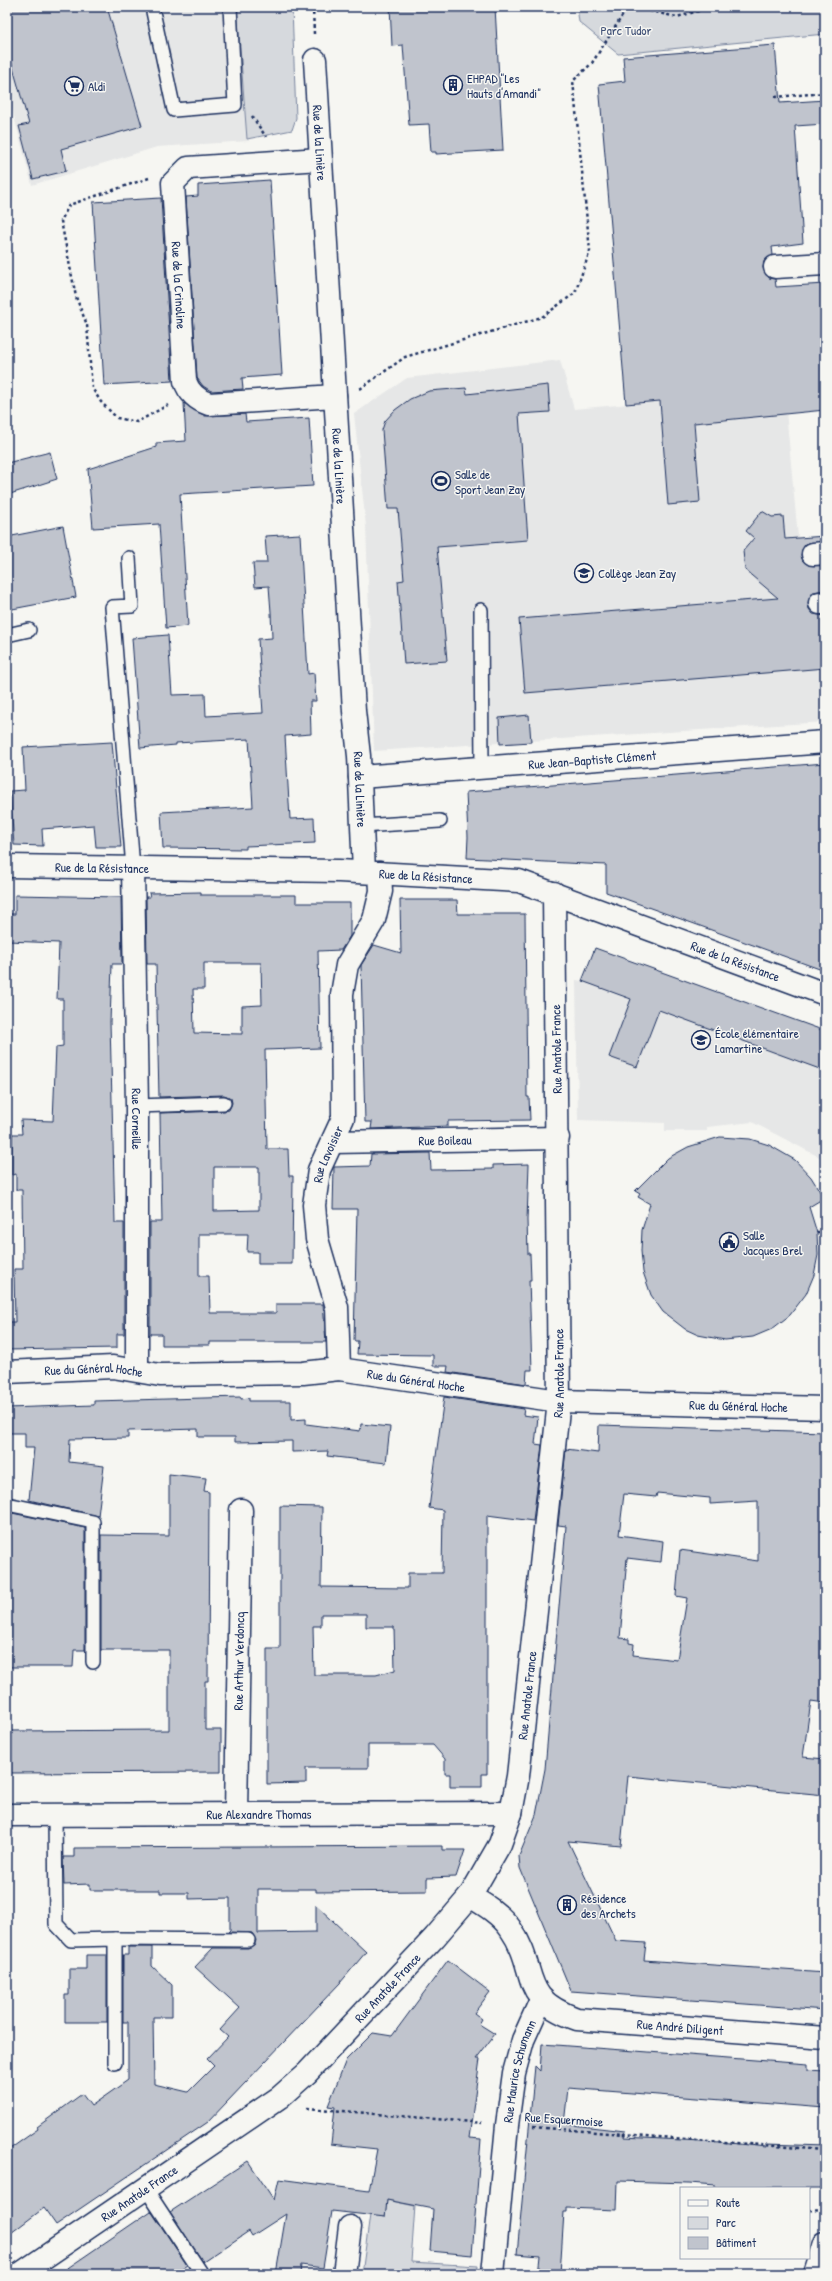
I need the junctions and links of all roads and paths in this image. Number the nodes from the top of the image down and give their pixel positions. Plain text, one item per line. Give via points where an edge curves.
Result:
1 (152, 7) edge
2 (230, 7) edge
3 (628, 7) edge
4 (632, 7) edge
5 (712, 7) edge
6 (315, 60) dead end
7 (825, 93) edge
8 (775, 97) dead end
9 (235, 104) junction
10 (320, 159) junction
11 (284, 161) junction
12 (180, 176) junction
13 (825, 264) edge
14 (775, 267) dead end
15 (190, 392) junction
16 (335, 396) junction
17 (129, 558) dead end
18 (481, 610) dead end
19 (29, 630) dead end
20 (7, 636) edge
21 (825, 742) edge
22 (482, 769) junction
23 (360, 777) junction
24 (440, 821) dead end
25 (362, 826) junction
26 (7, 866) edge
27 (133, 868) junction
28 (372, 873) junction
29 (554, 893) junction
30 (825, 994) edge
31 (224, 1103) dead end
32 (137, 1106) junction
33 (558, 1138) junction
34 (333, 1142) junction
35 (817, 1233) dead end
36 (825, 1233) edge
37 (339, 1369) junction
38 (137, 1370) junction
39 (7, 1372) edge
40 (559, 1401) junction
41 (825, 1408) edge
42 (7, 1504) edge
43 (241, 1510) dead end
44 (93, 1662) dead end
45 (236, 1813) junction
46 (511, 1813) junction
47 (54, 1814) junction
48 (7, 1815) edge
49 (470, 1896) junction
50 (116, 1940) junction
51 (248, 1940) dead end
52 (541, 2000) junction
53 (825, 2038) edge
54 (115, 2063) dead end
55 (280, 2097) junction
56 (507, 2125) junction
57 (825, 2150) edge
58 (146, 2189) junction
59 (810, 2210) edge
60 (825, 2211) edge
61 (350, 2227) dead end
62 (825, 2244) edge
63 (20, 2274) edge
64 (202, 2274) edge
65 (344, 2274) edge
66 (493, 2274) edge
67 (815, 2274) edge

1 - 9 lane via 174,110
2 - 9 lane
3 - 16 path via 592,63 573,81 590,251 575,293 542,317 406,357 362,389
4 - 5 path via 677,18
6 - 10 street, Rue de la Linière
7 - 8 path
9 - 11 path via 250,114
10 - 11 street
10 - 16 street, Rue de la Linière
11 - 12 street via 188,168
12 - 15 street, Rue de la Crinoline via 173,183 185,381
12 - 15 path via 147,178 69,205 61,221 76,297 87,326 92,388 100,402 117,418 137,422
13 - 14 street
15 - 16 street via 198,400 209,404
16 - 23 street, Rue de la Linière
17 - 27 lane via 132,606 112,607
18 - 22 lane
19 - 20 lane
21 - 22 street, Rue Jean-Baptiste Clément
22 - 23 street, Rue Jean-Baptiste Clément
23 - 25 street, Rue de la Linière
24 - 25 lane
25 - 28 street, Rue de la Linière
26 - 27 street, Rue de la Résistance
27 - 28 street, Rue de la Résistance
27 - 32 street, Rue Corneille
28 - 29 street, Rue de la Résistance via 518,881
28 - 34 street, Rue Lavoisier via 381,891 374,920 347,965 344,979 344,1105 343,1118
29 - 30 street, Rue de la Résistance
29 - 33 street, Rue Anatole France
31 - 32 lane
32 - 38 street, Rue Corneille
33 - 34 street, Rue Boileau
33 - 40 street, Rue Anatole France
34 - 37 street, Rue Lavoisier via 319,1170 314,1205 317,1239 337,1307
35 - 36 path
37 - 38 street, Rue du Général Hoche via 303,1373 160,1375
37 - 40 street, Rue du Général Hoche
38 - 39 street, Rue du Général Hoche via 113,1367
40 - 41 street, Rue du Général Hoche
40 - 46 street, Rue Anatole France via 519,1768
42 - 44 lane via 93,1522
43 - 45 street, Rue Arthur Verdoncq
45 - 46 street, Rue Alexandre Thomas
45 - 47 street, Rue Alexandre Thomas
46 - 49 street, Rue Anatole France via 490,1864
47 - 48 street, Rue Alexandre Thomas
47 - 50 lane via 56,1924 72,1940
49 - 52 street via 490,1908 510,1928 523,1951 533,1985
49 - 55 street, Rue Anatole France via 435,1937 307,2073
50 - 51 lane
50 - 54 lane
52 - 53 street, Rue André Diligent via 564,2015 577,2019
52 - 56 street, Rue Maurice Schumann via 519,2055
55 - 56 path, Rue Esquermoise via 293,2106
55 - 58 street, Rue Anatole France
56 - 57 path, Rue Esquermoise
56 - 66 street, Rue Maurice Schumann
58 - 63 street, Rue Anatole France
58 - 64 lane
59 - 60 path
61 - 65 street
62 - 67 street

